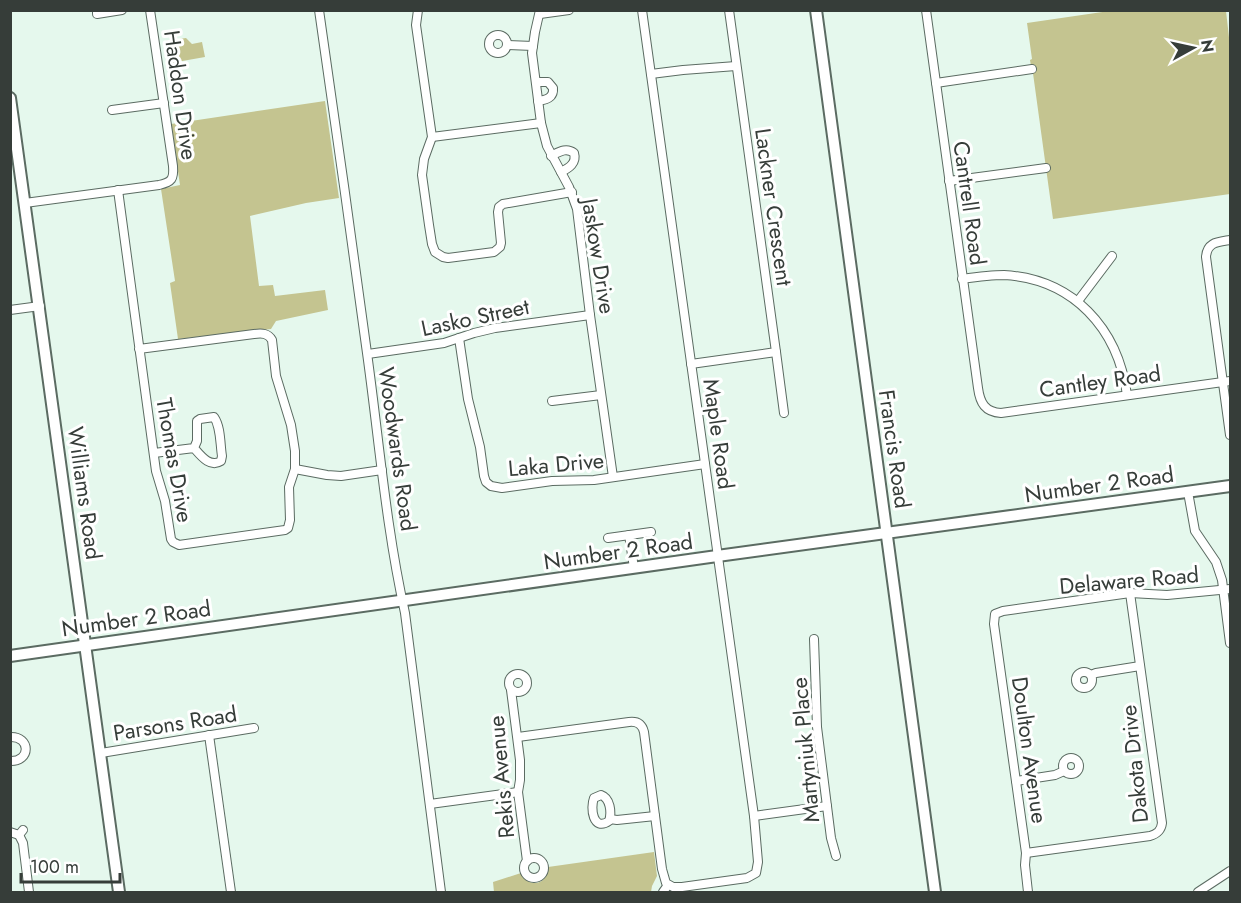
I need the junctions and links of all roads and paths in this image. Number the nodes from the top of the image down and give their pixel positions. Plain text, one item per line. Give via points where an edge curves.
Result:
1 (97, 10) edge
2 (122, 10) edge
3 (150, 10) edge
4 (319, 10) edge
5 (418, 10) edge
6 (569, 10) edge
7 (642, 10) edge
8 (729, 10) edge
9 (816, 10) edge
10 (926, 10) edge
11 (540, 12) edge
12 (507, 45) dead end
13 (533, 46) junction
14 (736, 66) junction
15 (1032, 69) dead end
16 (651, 74) junction
17 (536, 82) junction
18 (936, 83) junction
19 (11, 99) edge
20 (538, 101) junction
21 (164, 103) junction
22 (112, 110) dead end
23 (541, 123) junction
24 (13, 135) edge
25 (432, 137) junction
26 (551, 156) junction
27 (1046, 168) dead end
28 (561, 172) junction
29 (949, 181) junction
30 (118, 190) junction
31 (572, 192) junction
32 (25, 203) junction
33 (1230, 240) edge
34 (1112, 256) dead end
35 (962, 279) junction
36 (1078, 301) junction
37 (40, 306) junction
38 (10, 310) edge
39 (590, 315) junction
40 (459, 338) junction
41 (139, 350) junction
42 (776, 352) junction
43 (368, 354) junction
44 (691, 364) junction
45 (1227, 382) edge
46 (601, 395) junction
47 (1127, 395) junction
48 (552, 400) dead end
49 (980, 401) joint
50 (784, 413) dead end
51 (1230, 435) edge
52 (194, 448) junction
53 (154, 453) junction
54 (705, 464) junction
55 (295, 469) junction
56 (382, 470) junction
57 (613, 477) junction
58 (1230, 486) edge
59 (1188, 492) junction
60 (651, 532) dead end
61 (887, 533) junction
62 (629, 535) junction
63 (608, 538) dead end
64 (718, 556) junction
65 (634, 568) junction
66 (1227, 589) edge
67 (1130, 593) junction
68 (402, 601) junction
69 (995, 614) joint
70 (814, 639) dead end
71 (1230, 643) edge
72 (86, 645) junction
73 (10, 656) edge
74 (1140, 666) junction
75 (1091, 675) dead end
76 (511, 690) dead end
77 (254, 728) dead end
78 (209, 735) junction
79 (10, 737) edge
80 (518, 737) junction
81 (101, 753) junction
82 (10, 761) edge
83 (1064, 771) dead end
84 (1016, 781) junction
85 (518, 792) junction
86 (430, 804) junction
87 (827, 806) junction
88 (655, 816) junction
89 (754, 816) junction
90 (610, 819) dead end
91 (18, 832) edge
92 (1026, 853) junction
93 (836, 856) dead end
94 (527, 861) dead end
95 (1230, 871) edge
96 (668, 885) junction
97 (29, 892) edge
98 (119, 892) edge
99 (231, 892) edge
100 (441, 892) edge
101 (663, 892) edge
102 (935, 892) edge
103 (1028, 892) edge
104 (1198, 892) edge

1 - 2 street via 97,14
3 - 21 street, Haddon Drive
4 - 43 street, Woodwards Road
5 - 25 street via 416,25
6 - 11 street
7 - 16 street, Maple Road
8 - 14 street, Lackner Crescent
9 - 61 street, Francis Road
10 - 18 street, Cantrell Road
11 - 13 street, Jaskow Drive
12 - 13 street
13 - 17 street, Jaskow Drive
14 - 16 street
14 - 42 street, Lackner Crescent
15 - 18 street
16 - 44 street, Maple Road
17 - 20 street, Jaskow Drive
17 - 20 street via 546,82 553,88 550,98
18 - 29 street, Cantrell Road
19 - 24 street, Williams Road
20 - 23 street, Jaskow Drive
21 - 22 street
21 - 30 street, Haddon Drive via 173,166 171,180
23 - 25 street
23 - 26 street, Jaskow Drive
24 - 32 street, Williams Road
25 - 31 street via 422,175 432,244 443,257 497,250 502,239 498,212 503,204
26 - 28 street, Jaskow Drive
26 - 28 street via 566,150 574,153 574,163
27 - 29 street
28 - 31 street, Jaskow Drive
29 - 35 street, Cantrell Road
30 - 32 street, Haddon Drive
30 - 41 street, Thomas Drive
31 - 39 street, Jaskow Drive
32 - 37 street, Williams Road
33 - 45 street via 1215,242 1206,252
34 - 36 street
35 - 36 street via 992,275 1022,278 1046,284
35 - 49 street, Cantrell Road
36 - 47 street via 1110,340 1122,366
37 - 38 street
37 - 72 street, Williams Road
39 - 40 street, Lasko Street via 495,328
39 - 46 street, Jaskow Drive
40 - 43 street, Lasko Street
40 - 57 street, Laka Drive via 486,482 502,488
41 - 53 street, Thomas Drive
41 - 55 street via 254,334 270,337 276,376 291,425
42 - 44 street
42 - 50 street, Lackner Crescent
43 - 56 street, Woodwards Road
44 - 54 street, Maple Road
45 - 47 street, Cantley Road
45 - 51 street
46 - 48 street
46 - 57 street, Jaskow Drive
47 - 49 street, Cantley Road via 1001,413 990,411
52 - 52 street via 197,421 214,417 221,461 211,463
52 - 53 street
53 - 55 street, Thomas Drive via 170,536 179,544 285,530 290,520 289,487
54 - 57 street, Laka Drive
54 - 64 street, Maple Road
55 - 56 street via 341,476
56 - 68 street, Woodwards Road
58 - 59 street, Number 2 Road
59 - 61 street, Number 2 Road
59 - 66 street via 1195,531 1216,562
60 - 62 street
61 - 64 street, Number 2 Road
61 - 102 street, Francis Road
62 - 63 street
62 - 65 street
64 - 65 street, Number 2 Road
64 - 89 street, Maple Road
65 - 68 street, Number 2 Road
66 - 67 street, Delaware Road via 1167,595
66 - 71 street
67 - 69 street, Delaware Road
67 - 74 street, Dakota Drive
68 - 72 street, Number 2 Road
68 - 86 street, Woodwards Road
69 - 84 street, Doulton Avenue
70 - 87 street, Martyniuk Place via 817,727
72 - 73 street, Number 2 Road
72 - 81 street, Williams Road
74 - 75 street
74 - 92 street, Dakota Drive via 1160,830 1150,836
76 - 80 street, Rekis Avenue
77 - 78 street, Parsons Road
78 - 81 street, Parsons Road
78 - 99 street
79 - 82 street via 20,738 26,749 20,760
80 - 85 street, Rekis Avenue
80 - 88 street via 643,723
81 - 98 street, Williams Road
83 - 84 street
84 - 92 street, Doulton Avenue
85 - 86 street
85 - 94 street, Rekis Avenue
86 - 100 street, Woodwards Road
87 - 89 street
87 - 93 street, Martyniuk Place
88 - 90 street
88 - 96 street via 663,875
89 - 96 street, Maple Road via 756,873 747,878 682,887
91 - 97 street
92 - 103 street, Doulton Avenue
95 - 104 street
96 - 101 street

